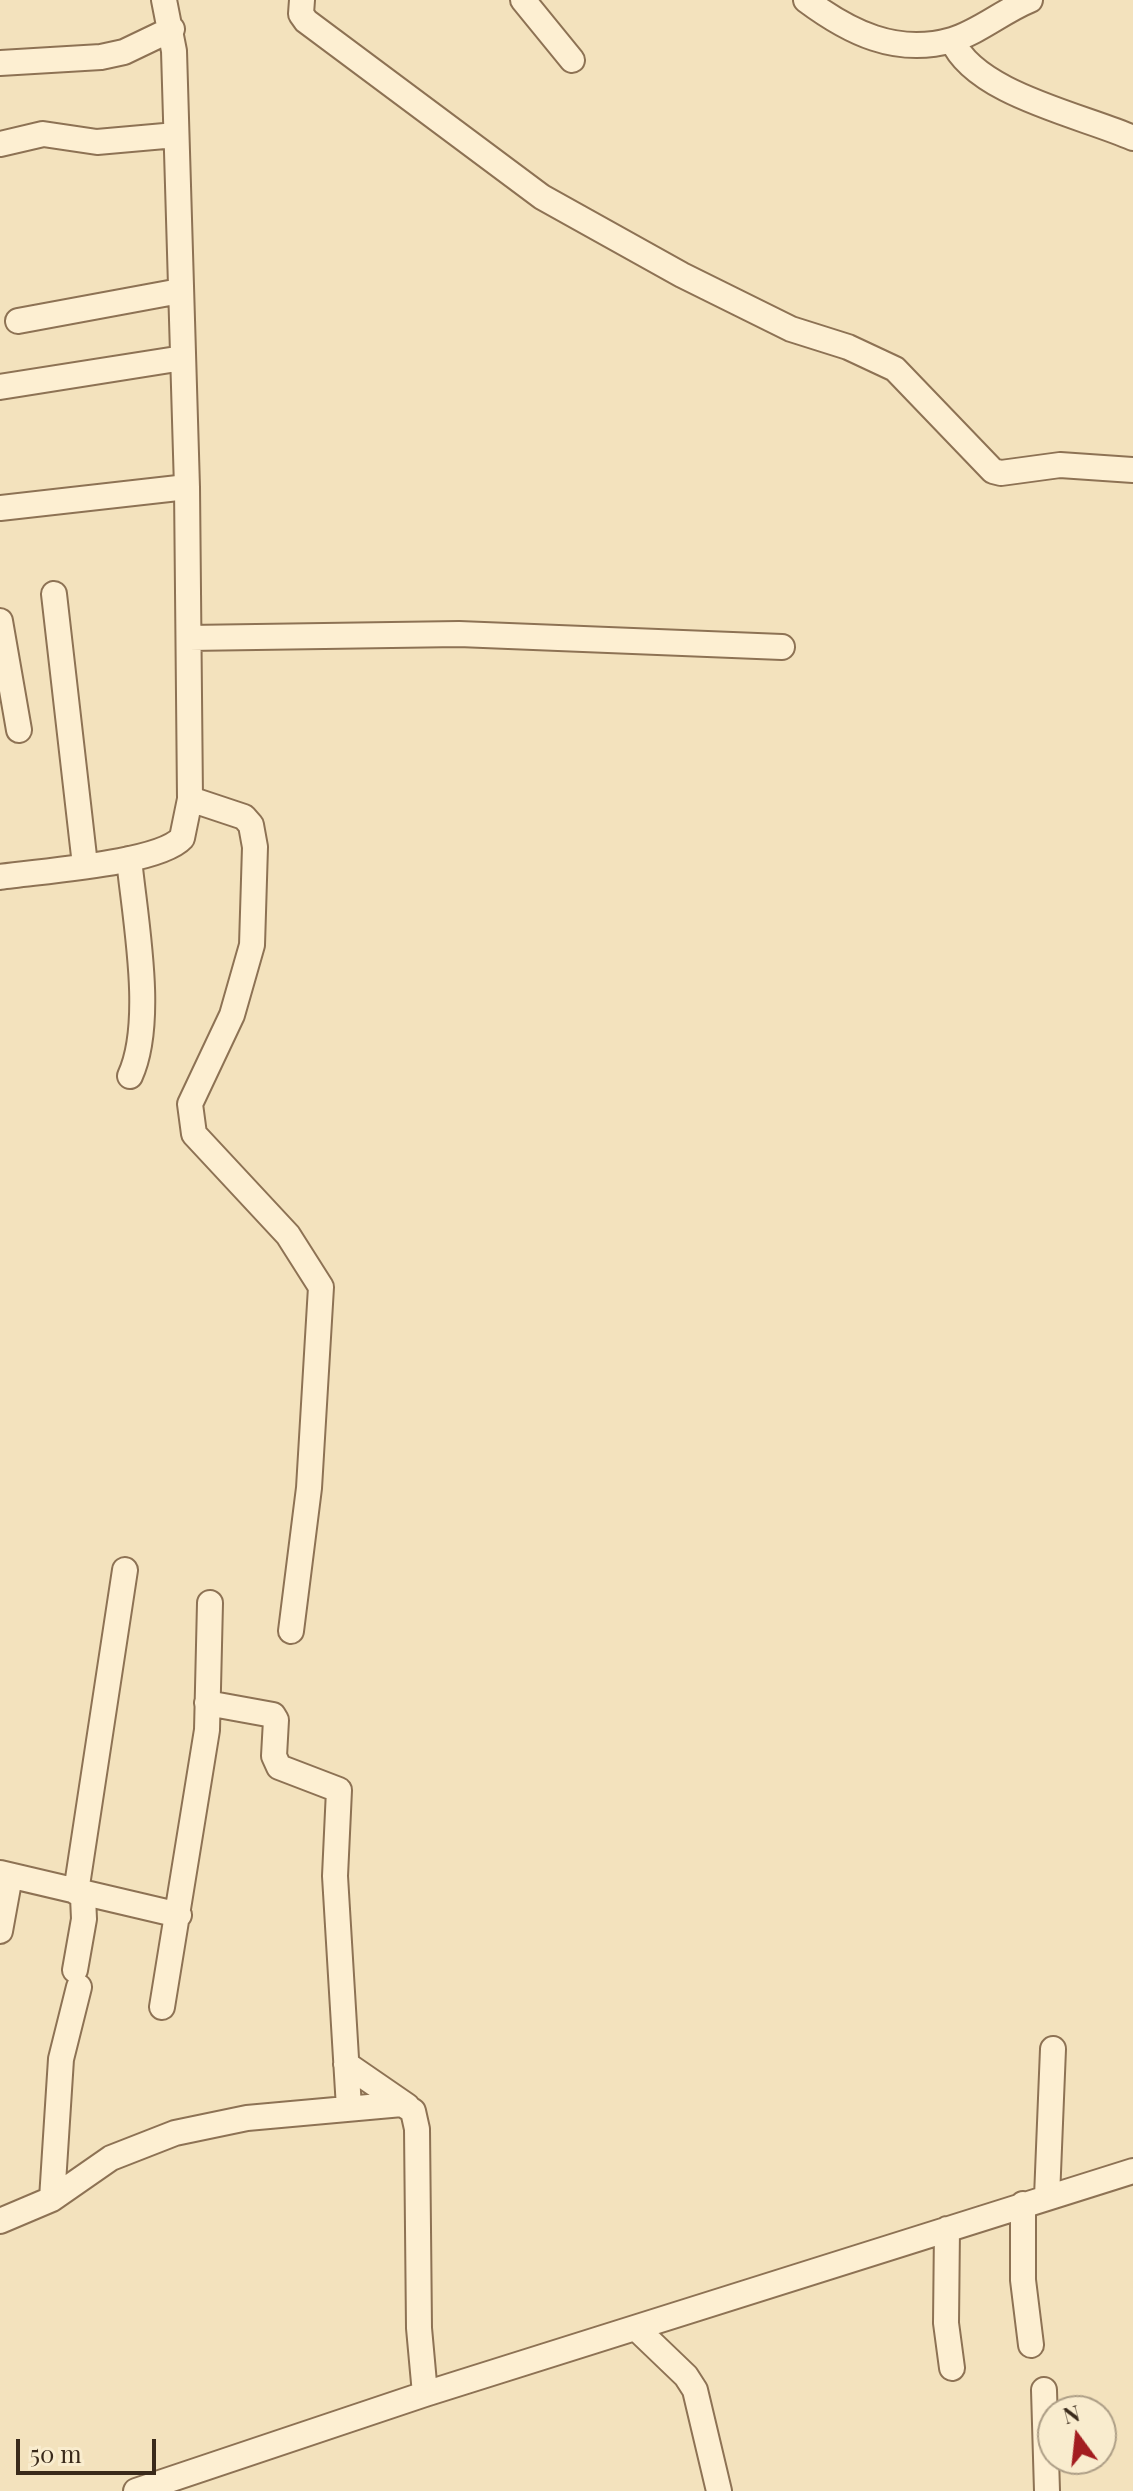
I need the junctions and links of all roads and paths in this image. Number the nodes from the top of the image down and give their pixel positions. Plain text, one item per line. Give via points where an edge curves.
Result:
1 (164, 0) edge
2 (302, 0) edge
3 (523, 0) edge
4 (806, 0) edge
5 (1030, 0) edge
6 (172, 29) junction
7 (952, 40) junction
8 (572, 60) dead end
9 (0, 63) edge
10 (176, 135) junction
11 (1133, 138) edge
12 (0, 144) edge
13 (180, 291) junction
14 (18, 321) dead end
15 (183, 358) junction
16 (0, 387) edge
17 (1133, 470) edge
18 (187, 487) junction
19 (0, 508) edge
20 (54, 594) dead end
21 (0, 621) edge
22 (189, 638) junction
23 (782, 647) dead end
24 (19, 730) dead end
25 (190, 799) junction
26 (129, 859) junction
27 (85, 865) junction
28 (0, 877) edge
29 (130, 1076) dead end
30 (125, 1570) dead end
31 (210, 1603) dead end
32 (291, 1631) dead end
33 (207, 1703) junction
34 (5, 1874) edge
35 (82, 1894) junction
36 (179, 1915) junction
37 (0, 1931) edge
38 (162, 2007) dead end
39 (1053, 2049) dead end
40 (346, 2064) junction
41 (407, 2107) junction
42 (349, 2108) junction
43 (1132, 2174) edge
44 (1047, 2197) junction
45 (52, 2199) junction
46 (1023, 2204) junction
47 (0, 2221) edge
48 (947, 2229) junction
49 (637, 2329) junction
50 (1031, 2345) dead end
51 (952, 2368) dead end
52 (1044, 2390) dead end
53 (425, 2394) junction
54 (136, 2491) edge
55 (719, 2491) edge
56 (1047, 2491) edge

1 - 6 street
2 - 17 street via 306,21 542,197 791,329 895,369 993,471 1060,465
3 - 8 street
4 - 7 street via 861,36 905,44
5 - 7 street
6 - 9 street via 101,57
6 - 10 street
7 - 11 street via 958,55 1007,89
10 - 12 street via 97,142 43,134
10 - 13 street
13 - 14 street
13 - 15 street
15 - 16 street
15 - 18 street
18 - 19 street
18 - 22 street
20 - 27 street
21 - 24 street
22 - 23 street via 459,634
22 - 25 street
25 - 26 street via 176,845
25 - 32 street via 244,817 255,847 252,945 232,1015 190,1104 191,1125 288,1235 321,1287 309,1488
26 - 27 street
26 - 29 street via 141,1038
27 - 28 street
30 - 35 street
31 - 33 street
33 - 36 street
33 - 40 street via 273,1715 279,1767 339,1790 335,1876
34 - 35 street
34 - 37 street
35 - 36 street
35 - 45 street via 77,1978 61,2059
36 - 38 street
39 - 44 street
40 - 41 street
40 - 42 street
41 - 42 street
41 - 53 street via 417,2129 419,2328
42 - 45 street via 247,2118 175,2133 111,2158
43 - 44 street
44 - 46 street
45 - 47 street
46 - 48 street
46 - 50 street via 1023,2280
48 - 49 street
48 - 51 street via 946,2323
49 - 53 street
49 - 55 street via 695,2390
52 - 56 street
53 - 54 street

